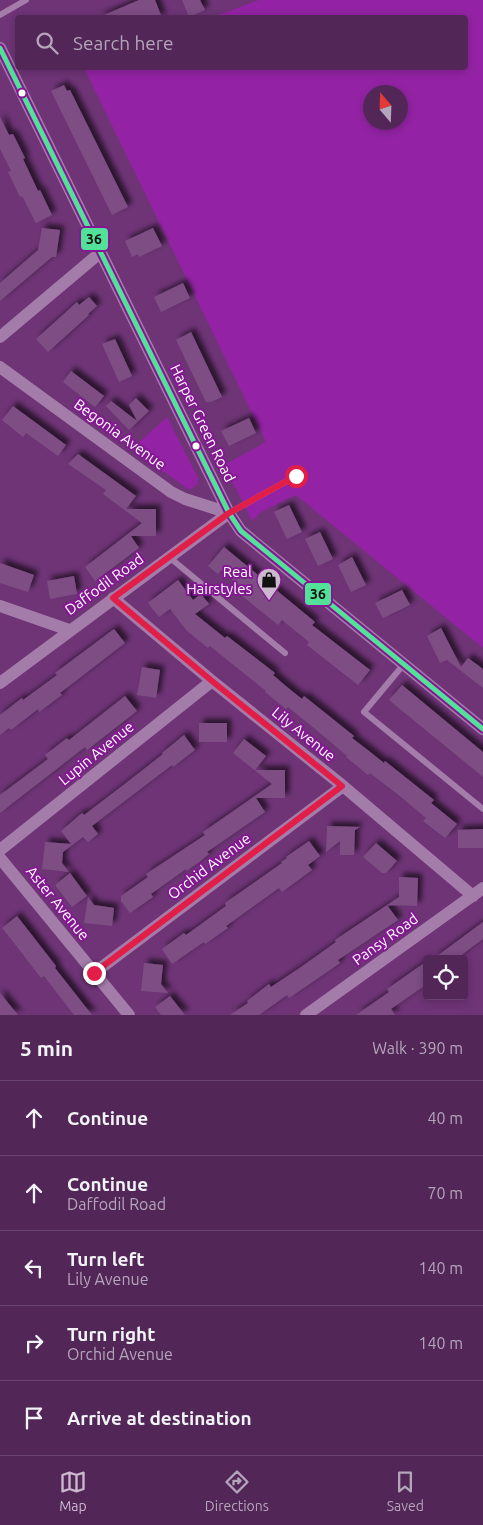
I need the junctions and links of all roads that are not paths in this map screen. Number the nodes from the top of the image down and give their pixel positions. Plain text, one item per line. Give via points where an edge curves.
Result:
1 (26, 0) edge
2 (0, 15) edge
3 (0, 48) edge
4 (101, 252) junction
5 (0, 337) edge
6 (0, 367) edge
7 (296, 476) dead end
8 (229, 513) junction
9 (169, 557) junction
10 (113, 598) junction
11 (0, 606) edge
12 (69, 630) junction
13 (285, 653) dead end
14 (404, 664) junction
15 (212, 681) junction
16 (0, 683) edge
17 (483, 729) edge
18 (342, 786) junction
19 (483, 809) edge
20 (0, 850) edge
21 (0, 858) edge
22 (478, 892) edge
23 (94, 973) junction
24 (129, 1015) edge
25 (306, 1015) edge

1 - 2 lane
3 - 4 street, Harper Green Road
4 - 5 street
4 - 8 street, Harper Green Road
6 - 8 street, Begonia Avenue via 171,492
7 - 8 lane
8 - 9 street, Daffodil Road
8 - 14 street, Harper Green Road via 241,531
9 - 10 street, Daffodil Road
9 - 13 lane
10 - 12 street, Daffodil Road
10 - 15 street, Lily Avenue
11 - 12 street
12 - 16 street, Daffodil Road
14 - 17 street, Harper Green Road
14 - 19 lane via 364,712
15 - 18 street, Lily Avenue
15 - 20 street, Lupin Avenue
18 - 22 street, Lily Avenue
18 - 23 street, Orchid Avenue
21 - 23 street, Aster Avenue
22 - 25 street, Pansy Road
23 - 24 street, Aster Avenue

